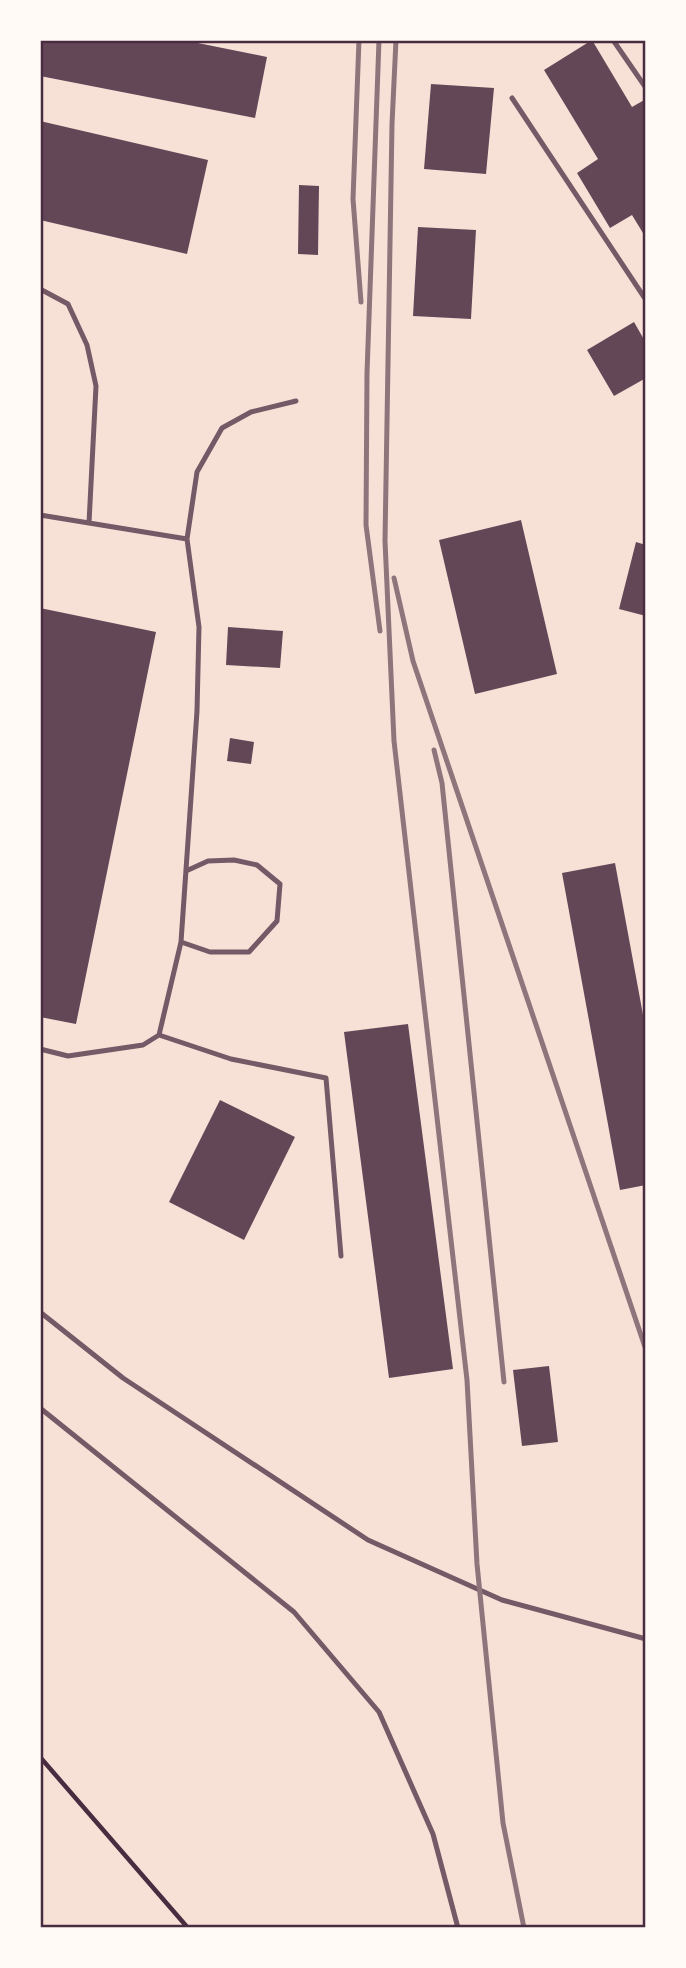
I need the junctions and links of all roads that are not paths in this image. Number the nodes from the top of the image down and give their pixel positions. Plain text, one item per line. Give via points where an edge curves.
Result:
1 (614, 40) edge
2 (646, 88) edge
3 (512, 97) dead end
4 (40, 289) edge
5 (646, 300) edge
6 (296, 401) dead end
7 (40, 514) edge
8 (89, 523) junction
9 (187, 539) junction
10 (187, 871) junction
11 (181, 942) junction
12 (159, 1035) junction
13 (40, 1049) edge
14 (341, 1256) dead end
15 (40, 1312) edge
16 (40, 1408) edge
17 (646, 1639) edge
18 (458, 1928) edge

1 - 2 lane
3 - 5 lane
4 - 8 lane via 68,304 87,345 96,386
6 - 9 lane via 251,412 222,428 197,472
7 - 8 lane
8 - 9 lane
9 - 10 lane via 199,627
10 - 11 lane
10 - 11 lane via 208,861 257,865 280,884 277,921 249,952 210,952
11 - 12 lane
12 - 13 lane via 143,1045 68,1056
12 - 14 lane via 231,1059 326,1078
15 - 17 lane via 123,1378 368,1540 502,1600
16 - 18 lane via 294,1612 379,1712 433,1834

